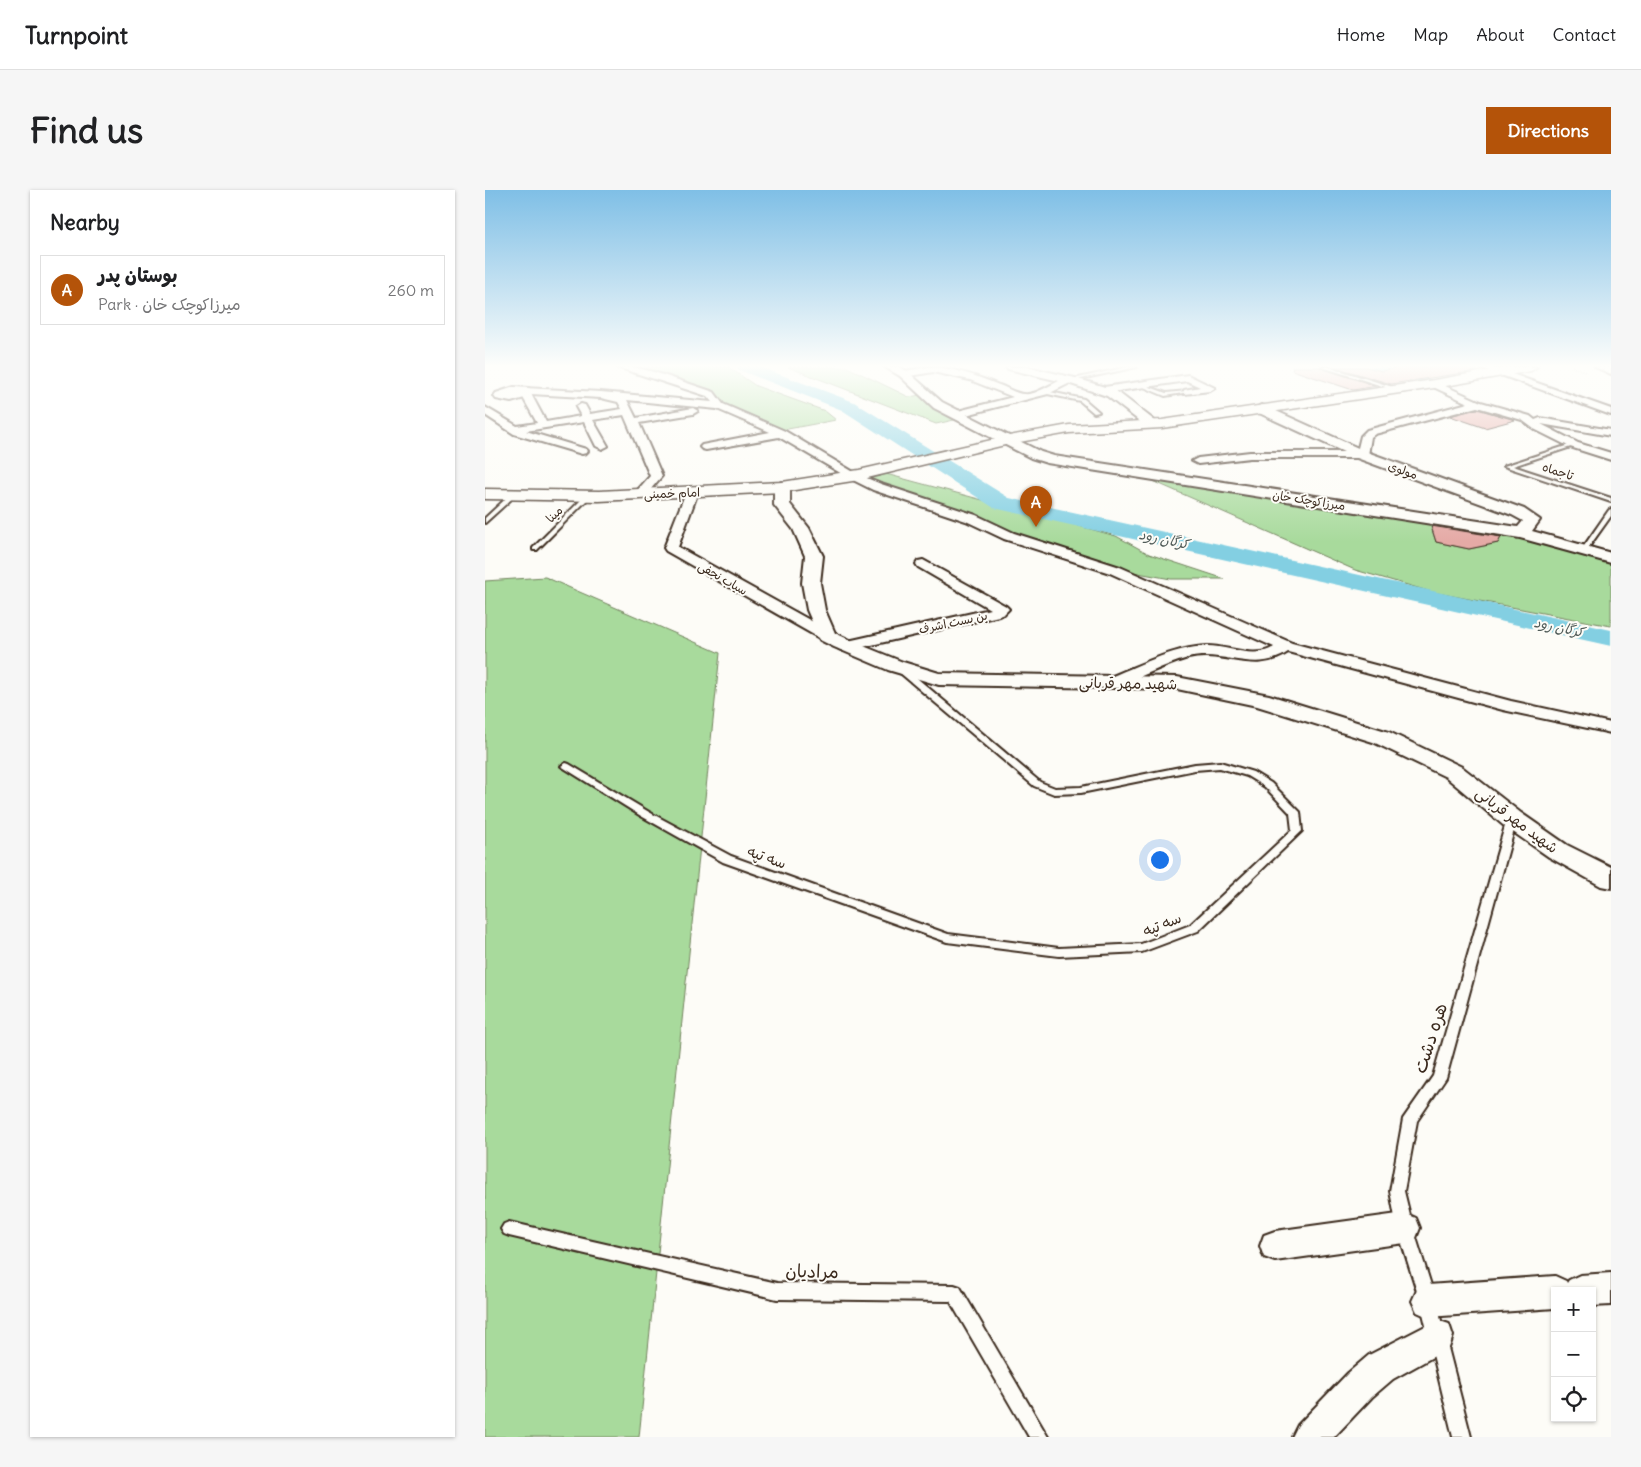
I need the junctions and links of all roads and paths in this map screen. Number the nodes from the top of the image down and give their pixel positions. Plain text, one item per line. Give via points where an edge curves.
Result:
1 (507, 425) edge
2 (542, 425) edge
3 (591, 425) edge
4 (635, 425) edge
5 (763, 425) edge
6 (976, 425) edge
7 (1132, 425) edge
8 (1297, 425) edge
9 (1397, 425) edge
10 (1536, 425) edge
11 (1567, 425) edge
12 (514, 430) junction
13 (781, 433) junction
14 (1611, 433) edge
15 (1002, 441) junction
16 (1574, 445) junction
17 (602, 446) dead end
18 (706, 447) dead end
19 (582, 452) dead end
20 (1362, 455) junction
21 (1611, 457) edge
22 (1198, 461) dead end
23 (856, 476) junction
24 (782, 487) junction
25 (692, 492) junction
26 (485, 494) edge
27 (514, 494) junction
28 (640, 494) junction
29 (588, 496) junction
30 (1611, 500) edge
31 (1611, 511) edge
32 (1532, 520) junction
33 (485, 521) edge
34 (1522, 533) junction
35 (1589, 544) junction
36 (535, 549) dead end
37 (1611, 558) edge
38 (923, 564) dead end
39 (836, 641) junction
40 (1286, 646) junction
41 (902, 670) junction
42 (1111, 683) junction
43 (1611, 728) edge
44 (566, 766) dead end
45 (1512, 819) junction
46 (1611, 879) edge
47 (1405, 1228) junction
48 (509, 1230) dead end
49 (1275, 1246) dead end
50 (1611, 1289) edge
51 (1596, 1290) edge
52 (1551, 1292) edge
53 (1428, 1301) junction
54 (1437, 1336) junction
55 (1039, 1437) edge
56 (1310, 1437) edge
57 (1462, 1437) edge

1 - 12 street
2 - 12 street
3 - 17 street
4 - 28 street via 656,476
5 - 13 street
6 - 15 street, میرزاکوچک خان
7 - 15 main road via 1069,429
8 - 20 street, مولوی
9 - 20 street via 1366,436
10 - 16 street
11 - 14 street
12 - 19 street
13 - 18 street
13 - 23 street
15 - 23 main road, امام خمینی
15 - 34 street, میرزاکوچک خان via 1052,460
16 - 21 street
16 - 30 lane, تاجماه via 1507,466
20 - 22 street via 1250,455
20 - 32 street, مولوی
23 - 24 main road, امام خمینی
23 - 40 street via 877,487 971,518 1009,536 1115,570
24 - 25 main road, امام خمینی
24 - 39 street via 782,505 801,528 814,556 811,583 817,610
25 - 28 main road, امام خمینی
25 - 39 street, سیاب نجفی via 671,548
26 - 27 main road, امام خمینی
27 - 29 main road, امام خمینی
27 - 33 lane
28 - 29 main road, امام خمینی
29 - 36 lane, مینا
31 - 35 lane
32 - 34 street
32 - 35 street, مولوی
34 - 35 street, میرزاکوچک خان
35 - 37 street, میرزاکوچک خان
38 - 39 street, بن بست اشرف via 1001,609 999,612
39 - 41 street, شهید مهر قربانی
40 - 42 street via 1271,656 1261,658 1208,651 1185,654
40 - 43 street via 1509,706
41 - 42 street, شهید مهر قربانی via 939,679
41 - 44 lane, سه تپه via 1037,784 1054,791 1081,790 1219,765 1250,774 1268,785 1295,812 1297,831 1194,928 1142,948 1059,952 947,938 727,859
42 - 45 street, شهید مهر قربانی via 1177,682 1261,700 1381,737 1454,772
45 - 46 street, شهید مهر قربانی via 1558,851
45 - 47 lane, هره دشت via 1439,1078 1410,1119 1397,1191
47 - 49 street
47 - 53 lane, هره دشت
48 - 55 lane, مرادیان via 777,1291 954,1293
50 - 51 street
52 - 53 street
53 - 54 lane, هره دشت
54 - 56 street via 1381,1367
54 - 57 lane, هره دشت

